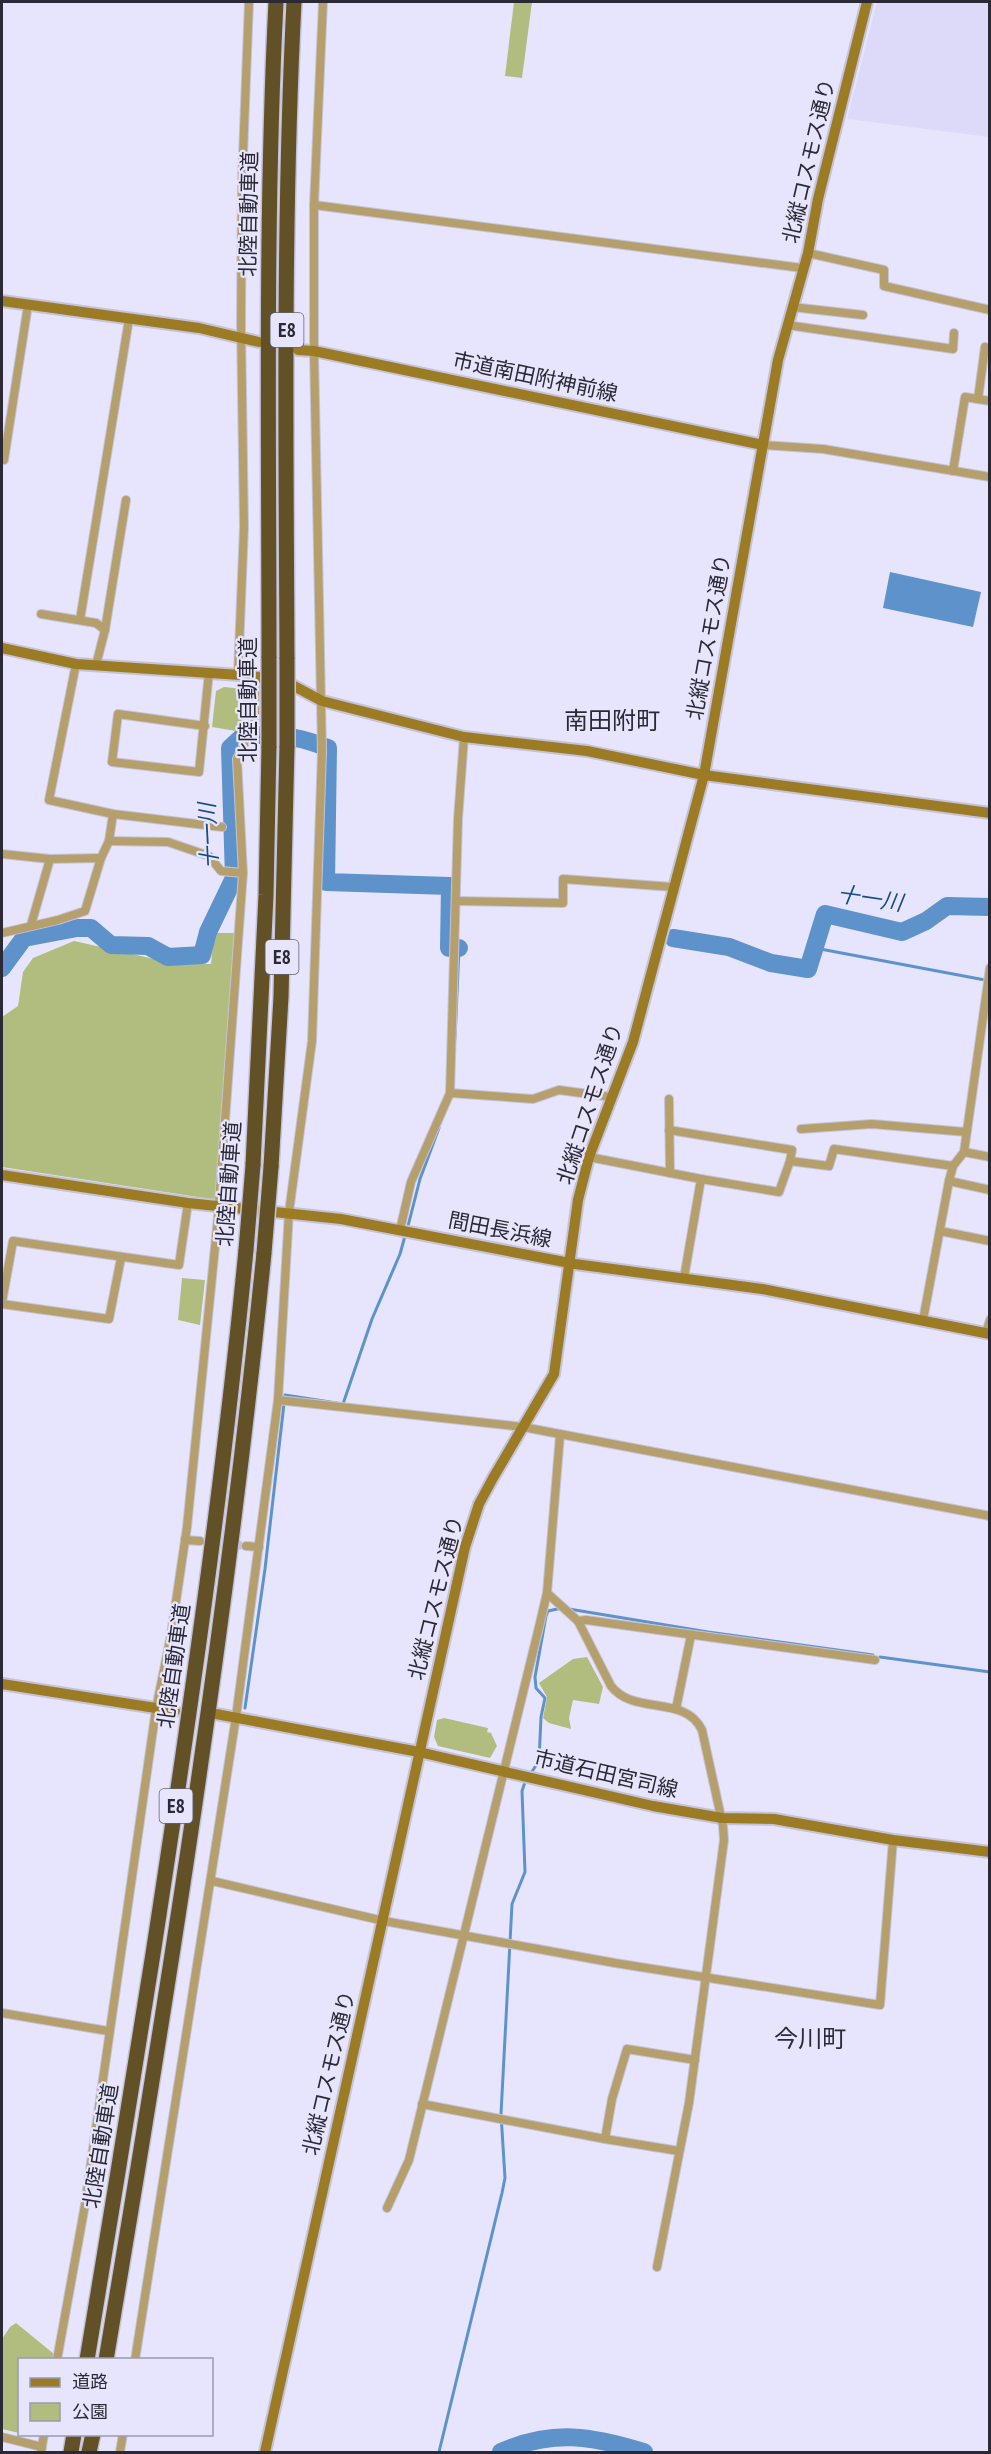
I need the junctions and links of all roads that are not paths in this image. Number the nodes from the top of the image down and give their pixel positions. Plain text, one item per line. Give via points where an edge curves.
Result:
1 (249, 2) edge
2 (276, 2) edge
3 (294, 2) edge
4 (323, 2) edge
5 (867, 2) edge
6 (314, 205) junction
7 (808, 254) junction
8 (802, 268) junction
9 (2, 301) edge
10 (28, 305) junction
11 (792, 306) junction
12 (990, 310) edge
13 (862, 315) dead end
14 (129, 319) junction
15 (787, 325) junction
16 (954, 333) dead end
17 (242, 338) junction
18 (259, 342) dead end
19 (985, 347) dead end
20 (298, 350) dead end
21 (314, 351) junction
22 (978, 399) junction
23 (990, 401) edge
24 (763, 445) junction
25 (4, 460) dead end
26 (953, 471) junction
27 (990, 477) edge
28 (126, 500) dead end
29 (41, 614) dead end
30 (80, 620) junction
31 (105, 630) junction
32 (2, 648) edge
33 (76, 664) junction
34 (96, 665) junction
35 (209, 672) junction
36 (238, 674) junction
37 (255, 676) junction
38 (322, 701) junction
39 (205, 726) junction
40 (464, 737) junction
41 (704, 775) junction
42 (990, 813) edge
43 (113, 814) junction
44 (222, 826) dead end
45 (108, 841) junction
46 (2, 854) edge
47 (102, 858) junction
48 (50, 859) junction
49 (241, 873) junction
50 (673, 887) junction
51 (457, 901) junction
52 (31, 925) junction
53 (2, 933) edge
54 (990, 968) edge
55 (450, 1093) junction
56 (611, 1097) junction
57 (669, 1099) dead end
58 (801, 1129) dead end
59 (669, 1130) junction
60 (966, 1132) junction
61 (964, 1152) junction
62 (589, 1157) junction
63 (990, 1157) edge
64 (790, 1161) junction
65 (953, 1166) junction
66 (670, 1173) junction
67 (2, 1175) edge
68 (700, 1179) junction
69 (950, 1181) junction
70 (990, 1190) edge
71 (188, 1203) junction
72 (219, 1206) junction
73 (290, 1212) junction
74 (400, 1230) junction
75 (940, 1231) junction
76 (990, 1241) edge
77 (121, 1258) junction
78 (570, 1263) junction
79 (684, 1278) junction
80 (2, 1303) edge
81 (923, 1320) junction
82 (990, 1320) edge
83 (988, 1333) edge
84 (278, 1400) junction
85 (523, 1427) junction
86 (560, 1435) junction
87 (990, 1516) edge
88 (185, 1540) junction
89 (200, 1541) tunnel mouth
90 (246, 1546) tunnel mouth
91 (259, 1547) junction
92 (547, 1593) junction
93 (578, 1621) junction
94 (691, 1635) junction
95 (875, 1660) dead end
96 (2, 1684) edge
97 (156, 1709) junction
98 (676, 1709) junction
99 (175, 1711) dead end
100 (216, 1714) dead end
101 (236, 1717) junction
102 (420, 1752) junction
103 (505, 1772) junction
104 (722, 1818) junction
105 (893, 1840) junction
106 (990, 1852) edge
107 (212, 1881) junction
108 (384, 1921) junction
109 (464, 1934) junction
110 (704, 1977) junction
111 (2, 2013) edge
112 (108, 2031) junction
113 (695, 2060) junction
114 (422, 2104) junction
115 (605, 2139) junction
116 (679, 2151) junction
117 (387, 2208) dead end
118 (657, 2267) dead end
119 (57, 2358) edge
120 (87, 2358) edge
121 (106, 2358) edge
122 (135, 2358) edge
123 (2, 2436) edge
124 (74, 2436) edge
125 (93, 2436) edge
126 (123, 2436) edge
127 (41, 2450) edge
128 (70, 2452) edge
129 (89, 2452) edge
130 (120, 2452) edge
131 (265, 2452) edge

1 - 17 street via 242,181
2 - 120 highway, 北陸自動車道 / E8, bridge via 268,381 269,746 253,1165 228,1423 196,1665
3 - 121 highway, 北陸自動車道 / E8, bridge via 286,346 287,746 281,985 271,1167 246,1426 198,1782
4 - 6 street
5 - 7 street, 北縦コスモス通り
6 - 8 street
6 - 21 street
7 - 8 street, 北縦コスモス通り
7 - 12 street via 884,270 884,286
8 - 11 street, 北縦コスモス通り
9 - 10 street
10 - 14 street
10 - 25 street
11 - 13 street
11 - 15 street, 北縦コスモス通り
14 - 17 street
14 - 30 street
15 - 16 street via 953,349
15 - 24 street, 北縦コスモス通り
17 - 18 street
17 - 36 street via 244,527
19 - 22 street
20 - 21 street, 市道南田附神前線
21 - 24 street, 市道南田附神前線
21 - 38 street
22 - 23 street
22 - 26 street via 965,397
24 - 26 street via 823,449
24 - 41 street, 北縦コスモス通り
26 - 27 street
28 - 31 street
29 - 30 street
30 - 31 street via 96,623
31 - 34 street
32 - 33 street
33 - 34 street
33 - 43 street via 49,800
34 - 35 street
35 - 36 street
35 - 39 street
36 - 37 street
37 - 38 street via 294,686
37 - 49 street via 255,723 237,759
38 - 40 street
38 - 73 street via 312,1041
39 - 39 street via 199,772 112,762 118,714
40 - 41 street via 587,751
40 - 51 street
41 - 42 street
41 - 50 street, 北縦コスモス通り
43 - 44 street
43 - 45 street
45 - 47 street
45 - 49 street via 168,842 209,856 221,871
46 - 48 street
47 - 48 street
47 - 52 street via 85,911
48 - 52 street
49 - 72 street
50 - 51 street via 563,879 563,903
50 - 56 street, 北縦コスモス通り via 633,1042
51 - 55 street
52 - 53 street
54 - 60 street
55 - 56 street via 533,1099 559,1089
55 - 74 street via 411,1182
56 - 62 street, 北縦コスモス通り
57 - 59 street
58 - 60 street via 872,1124
59 - 64 street via 792,1150
59 - 66 street
60 - 61 street
61 - 63 street
61 - 65 street
62 - 66 street
62 - 78 street, 北縦コスモス通り via 578,1200
64 - 65 street via 829,1166 834,1149
64 - 68 street via 779,1192
65 - 69 street
66 - 68 street
67 - 71 street, 間田長浜線
68 - 79 street
69 - 70 street
69 - 75 street
71 - 72 street, 間田長浜線
71 - 77 street via 179,1265
72 - 73 street, 間田長浜線
72 - 88 street
73 - 74 street, 間田長浜線
73 - 84 street
74 - 78 street, 間田長浜線
75 - 76 street
75 - 81 street
77 - 80 street via 109,1319
77 - 80 street via 13,1242
78 - 79 street, 間田長浜線
78 - 85 street, 北縦コスモス通り via 554,1374
79 - 81 street, 間田長浜線
81 - 83 street, 間田長浜線
82 - 83 street
84 - 85 street
84 - 91 street
85 - 86 street
85 - 102 street, 北縦コスモス通り via 479,1504 465,1547
86 - 87 street
86 - 92 street
88 - 89 street
88 - 97 street
90 - 91 street
91 - 101 street
92 - 93 street
92 - 103 street
93 - 94 street
93 - 98 street via 618,1694 632,1701
94 - 95 street
94 - 98 street
96 - 97 street
97 - 99 street
97 - 112 street
98 - 104 street via 692,1716 702,1730
100 - 101 street, 市道石田宮司線
101 - 102 street, 市道石田宮司線
101 - 107 street
102 - 103 street, 市道石田宮司線
102 - 108 street, 北縦コスモス通り
103 - 104 street, 市道石田宮司線
103 - 109 street
104 - 105 street, 市道石田宮司線 via 774,1819
104 - 110 street via 724,1840
105 - 106 street, 市道石田宮司線
105 - 110 street via 880,2005
107 - 108 street
107 - 122 street
108 - 109 street
108 - 131 street, 北縦コスモス通り
109 - 110 street
109 - 114 street
110 - 113 street
111 - 112 street
112 - 119 street via 85,2205
113 - 115 street via 627,2049
113 - 116 street
114 - 115 street
114 - 117 street via 409,2160
115 - 116 street
116 - 118 street
123 - 127 street
124 - 128 highway
125 - 129 highway
126 - 130 street

